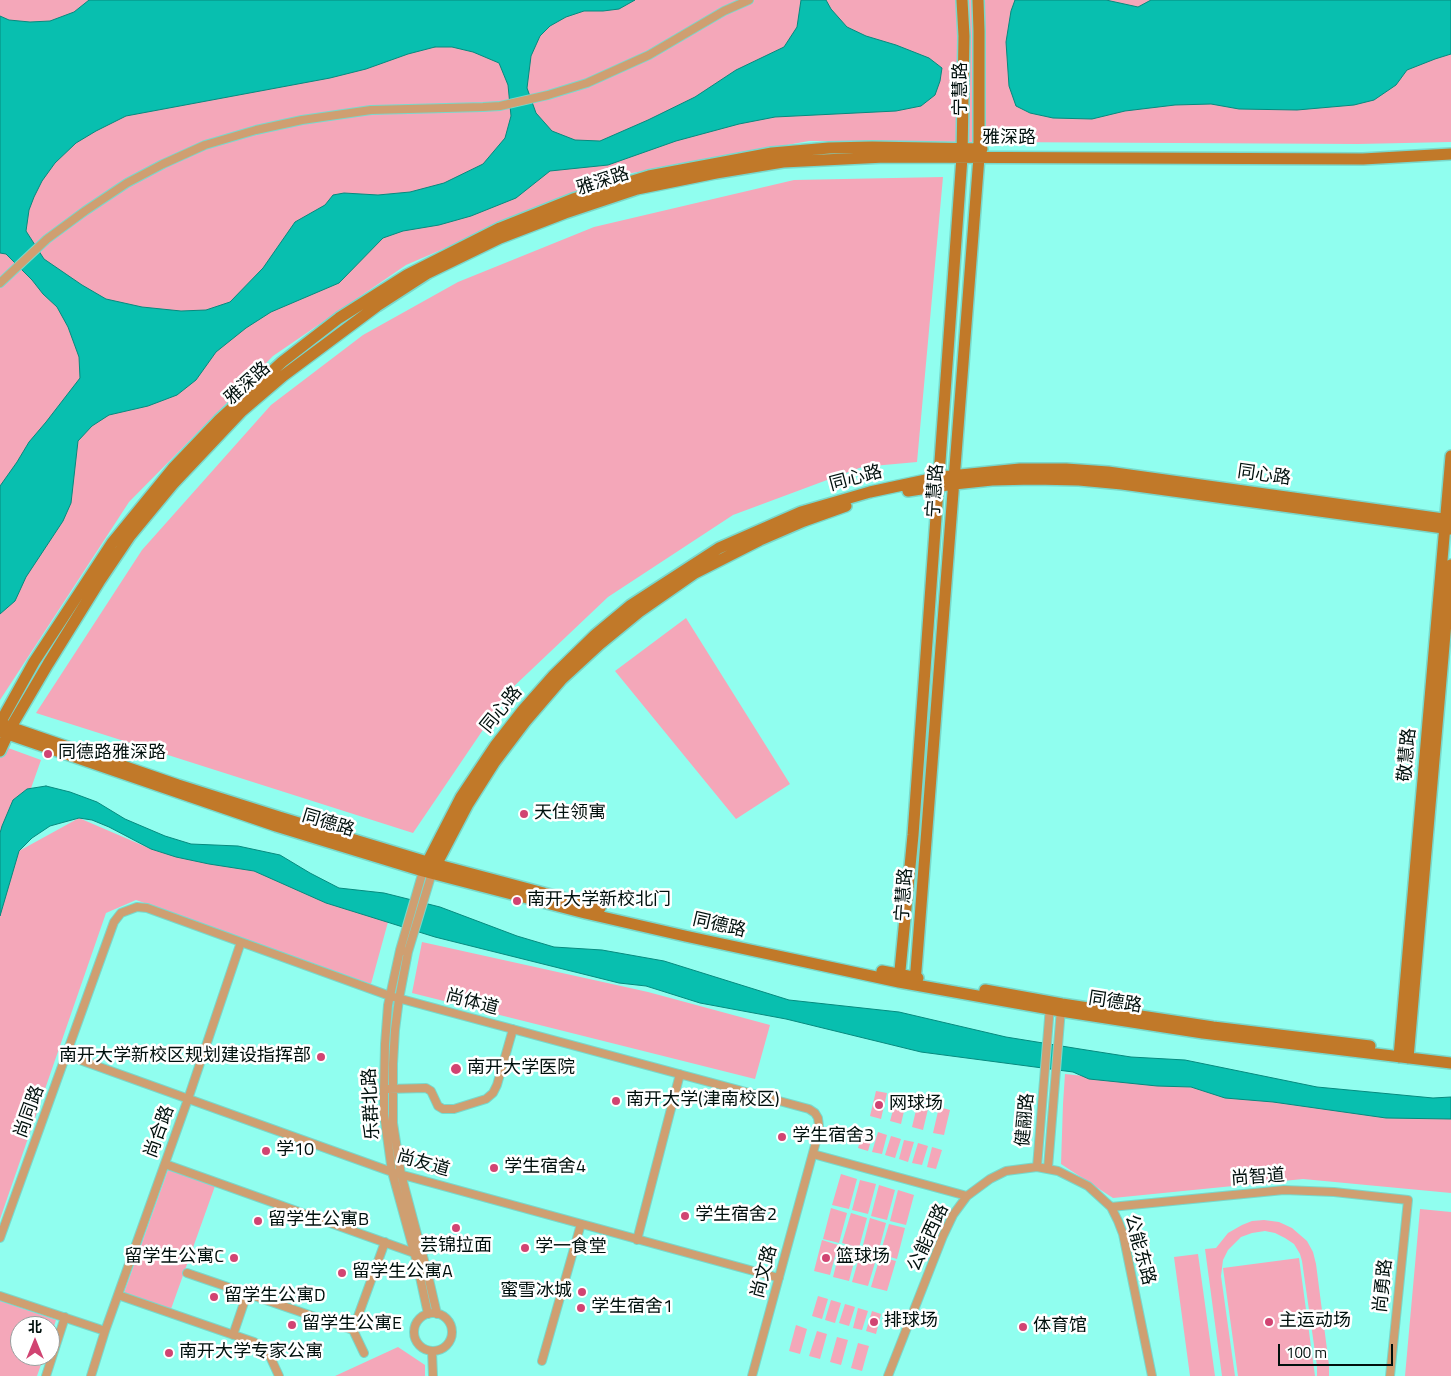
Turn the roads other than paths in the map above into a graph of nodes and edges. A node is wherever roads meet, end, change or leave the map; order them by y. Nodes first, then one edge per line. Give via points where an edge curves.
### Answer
1 (749, 0) edge
2 (962, 0) edge
3 (978, 0) edge
4 (1451, 149) edge
5 (962, 153) junction
6 (979, 153) junction
7 (1451, 154) edge
8 (0, 283) edge
9 (1451, 456) edge
10 (954, 480) junction
11 (939, 482) junction
12 (1448, 524) edge
13 (1451, 565) edge
14 (4, 728) edge
15 (0, 751) edge
16 (429, 868) junction
17 (121, 913) joint
18 (409, 934) junction
19 (241, 942) junction
20 (404, 951) junction
21 (900, 979) junction
22 (915, 981) junction
23 (390, 996) junction
24 (399, 999) junction
25 (1056, 1006) junction
26 (513, 1029) junction
27 (1404, 1054) junction
28 (66, 1055) junction
29 (1451, 1055) edge
30 (1451, 1063) edge
31 (680, 1074) junction
32 (393, 1089) junction
33 (384, 1090) junction
34 (188, 1099) junction
35 (818, 1118) joint
36 (813, 1154) junction
37 (165, 1164) junction
38 (1037, 1167) junction
39 (1048, 1168) junction
40 (392, 1172) junction
41 (401, 1174) junction
42 (967, 1196) junction
43 (1408, 1200) joint
44 (1111, 1207) junction
45 (581, 1224) junction
46 (0, 1238) edge
47 (637, 1240) junction
48 (385, 1242) junction
49 (414, 1253) junction
50 (423, 1256) junction
51 (187, 1274) dead end
52 (779, 1278) junction
53 (247, 1294) junction
54 (0, 1296) edge
55 (118, 1296) junction
56 (428, 1314) junction
57 (437, 1314) junction
58 (66, 1318) junction
59 (353, 1330) junction
60 (104, 1331) junction
61 (233, 1335) junction
62 (432, 1351) junction
63 (364, 1353) dead end
64 (542, 1361) dead end
65 (46, 1376) edge
66 (91, 1376) edge
67 (279, 1376) edge
68 (433, 1376) edge
69 (752, 1376) edge
70 (888, 1376) edge
71 (1152, 1376) edge
72 (1390, 1376) edge

1 - 8 street via 649,55 588,83 548,95 500,106 370,110 302,120 206,145 127,183 85,211 47,239
2 - 5 main road, 宁慧路
3 - 6 main road, 宁慧路
4 - 6 main road, 雅深路
5 - 6 main road, 雅深路
5 - 11 main road, 宁慧路
5 - 14 main road, 雅深路 via 782,162 637,189 500,238 428,274 377,306 283,376 242,411 173,484 130,536
6 - 7 main road, 雅深路 via 1363,159
6 - 10 main road, 宁慧路
9 - 12 main road, 敬慧路
10 - 11 main road, 同心路
10 - 12 main road, 同心路 via 1020,469 1066,468
10 - 22 main road, 宁慧路
11 - 16 main road, 同心路 via 870,492 801,512 719,548 631,605 554,675 495,746 462,797
11 - 21 main road, 宁慧路
12 - 27 main road, 敬慧路
13 - 27 main road, 敬慧路
14 - 15 main road, 雅深路
14 - 16 main road, 同德路
16 - 18 street via 416,897
16 - 18 street via 424,899
16 - 21 main road, 同德路
17 - 19 street, 尚体道 via 147,908
17 - 28 street, 尚同路 via 114,922
18 - 20 street, 乐群北路
19 - 23 street, 尚体道
19 - 34 street, 尚合路
20 - 23 street, 乐群北路
20 - 24 street, 乐群北路
21 - 22 main road, 同德路
22 - 25 main road, 同德路
23 - 24 street, 尚体道
23 - 33 street, 乐群北路
24 - 26 street, 尚体道
24 - 32 street, 乐群北路
25 - 27 main road, 同德路
25 - 38 street, 健翮路 via 1048,1037
25 - 39 street, 健翮路 via 1058,1039
26 - 31 street, 尚体道
26 - 32 street via 497,1085 486,1099 443,1109 426,1088
27 - 29 main road, 同德路
27 - 30 main road, 同德路
28 - 34 street, 尚友道
28 - 46 street, 尚同路
31 - 35 street, 尚体道 via 808,1109
31 - 47 street
32 - 33 street
32 - 41 street, 乐群北路 via 393,1123
33 - 40 street, 乐群北路
34 - 37 street, 尚合路
34 - 40 street, 尚友道
35 - 36 street, 尚文路
36 - 42 street
36 - 52 street, 尚文路
37 - 48 street
37 - 55 street, 尚合路
38 - 39 street, 公能西路
38 - 42 street, 公能西路 via 1006,1171
39 - 44 street, 公能东路 via 1088,1186
40 - 41 street, 尚友道
40 - 49 street, 乐群北路
41 - 45 street, 尚友道
41 - 50 street, 乐群北路
42 - 70 street, 公能西路 via 943,1236
43 - 44 street, 尚智道 via 1284,1190
43 - 72 street, 尚勇路
44 - 71 street, 公能东路 via 1123,1234
45 - 47 street, 尚友道
45 - 64 street
47 - 52 street, 尚友道
48 - 49 street
48 - 59 street
49 - 50 street
49 - 56 street, 乐群北路
50 - 57 street, 乐群北路
51 - 53 street
52 - 69 street, 尚文路
53 - 59 street
53 - 61 street
54 - 58 street
55 - 60 street, 尚合路
55 - 61 street
56 - 57 street
56 - 62 street via 419,1320 414,1335 418,1345
57 - 62 street via 450,1324 451,1336 446,1345
58 - 60 street
58 - 65 street
59 - 63 street
60 - 66 street, 尚合路
61 - 67 street via 267,1350
62 - 68 street

